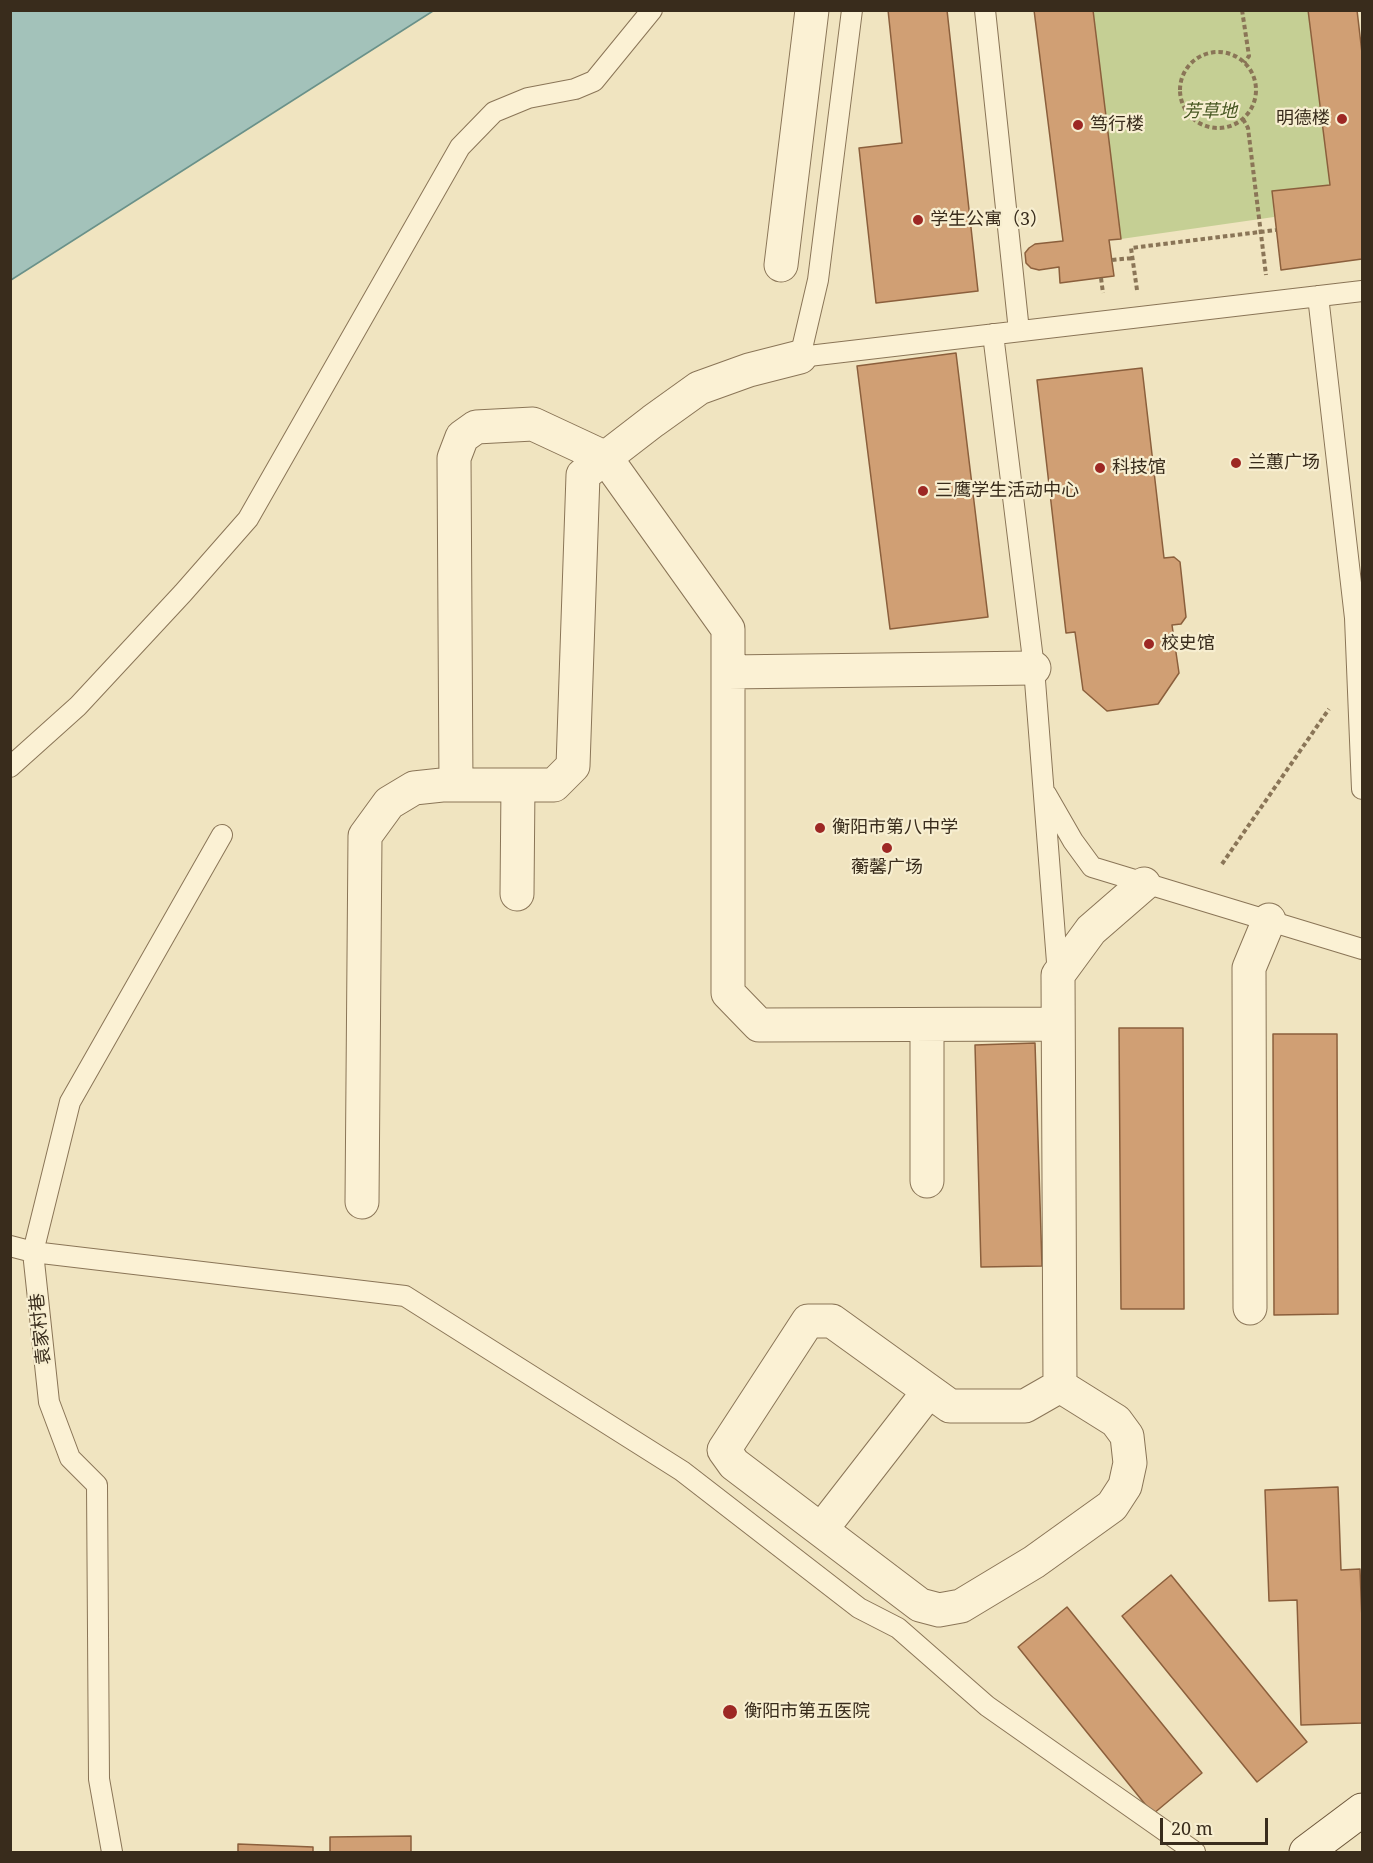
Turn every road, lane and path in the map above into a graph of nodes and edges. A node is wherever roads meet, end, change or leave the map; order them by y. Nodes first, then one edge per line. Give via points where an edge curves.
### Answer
1 (652, 10) edge
2 (812, 10) edge
3 (852, 10) edge
4 (985, 10) edge
5 (1242, 10) edge
6 (1244, 63) junction
7 (1244, 119) junction
8 (1276, 230) dead end
9 (1261, 232) junction
10 (1131, 248) dead end
11 (1133, 258) dead end
12 (1112, 260) dead end
13 (781, 265) dead end
14 (1362, 291) edge
15 (1318, 296) junction
16 (1269, 301) junction
17 (1019, 331) junction
18 (993, 334) junction
19 (801, 357) junction
20 (606, 458) junction
21 (1359, 617) edge
22 (1360, 665) edge
23 (1034, 668) junction
24 (728, 672) junction
25 (10, 767) edge
26 (456, 784) junction
27 (518, 785) junction
28 (1362, 789) edge
29 (1043, 790) junction
30 (222, 835) dead end
31 (1222, 864) dead end
32 (1144, 884) junction
33 (517, 894) dead end
34 (1269, 920) junction
35 (1362, 949) edge
36 (1058, 975) junction
37 (1058, 1024) junction
38 (927, 1025) junction
39 (927, 1181) dead end
40 (362, 1202) dead end
41 (10, 1246) edge
42 (33, 1252) junction
43 (1250, 1308) dead end
44 (1060, 1386) junction
45 (929, 1392) junction
46 (821, 1530) junction
47 (1362, 1810) edge
48 (112, 1852) edge
49 (1196, 1852) edge
50 (1306, 1852) edge

1 - 25 lane via 594,81 528,98 494,112 460,147 248,519 78,706
2 - 13 street
3 - 19 lane via 818,280
4 - 17 lane
5 - 6 path via 1249,56
6 - 7 path via 1252,73 1255,97
6 - 7 path via 1221,52 1197,59 1182,79 1180,92 1186,109 1198,123 1221,128
7 - 9 path
8 - 9 path
9 - 10 path
9 - 16 path
11 - 12 path
14 - 15 lane
15 - 16 lane
15 - 21 lane
16 - 17 lane
17 - 18 lane
18 - 19 lane
18 - 23 lane
19 - 20 street via 699,388
20 - 24 street via 728,629
20 - 26 street via 533,424 476,427 462,437 454,458
20 - 27 street via 583,475 573,766 554,785
21 - 22 lane
22 - 28 lane
22 - 31 path
23 - 24 street
23 - 29 lane
24 - 38 street via 728,993 759,1025
26 - 27 street
26 - 40 street via 414,788 388,803 365,836
27 - 33 street
29 - 32 lane via 1092,867
29 - 36 lane
30 - 42 lane, 袁家村巷 via 69,1102
32 - 34 lane
32 - 36 street via 1091,930
34 - 35 lane
34 - 43 street via 1250,969
36 - 37 street
37 - 38 street
37 - 44 street
38 - 39 street
41 - 42 lane
42 - 48 lane, 袁家村巷 via 49,1402 69,1458 97,1485 99,1779
42 - 49 lane via 405,1296 682,1471 859,1608 898,1628 987,1706
44 - 45 street via 1025,1406 950,1406
44 - 46 street via 1116,1421 1127,1436 1130,1463 1125,1486 1112,1506 1034,1562 961,1606 939,1610 920,1605
45 - 46 street
45 - 46 street via 832,1321 808,1321 724,1450 734,1464
47 - 50 street

